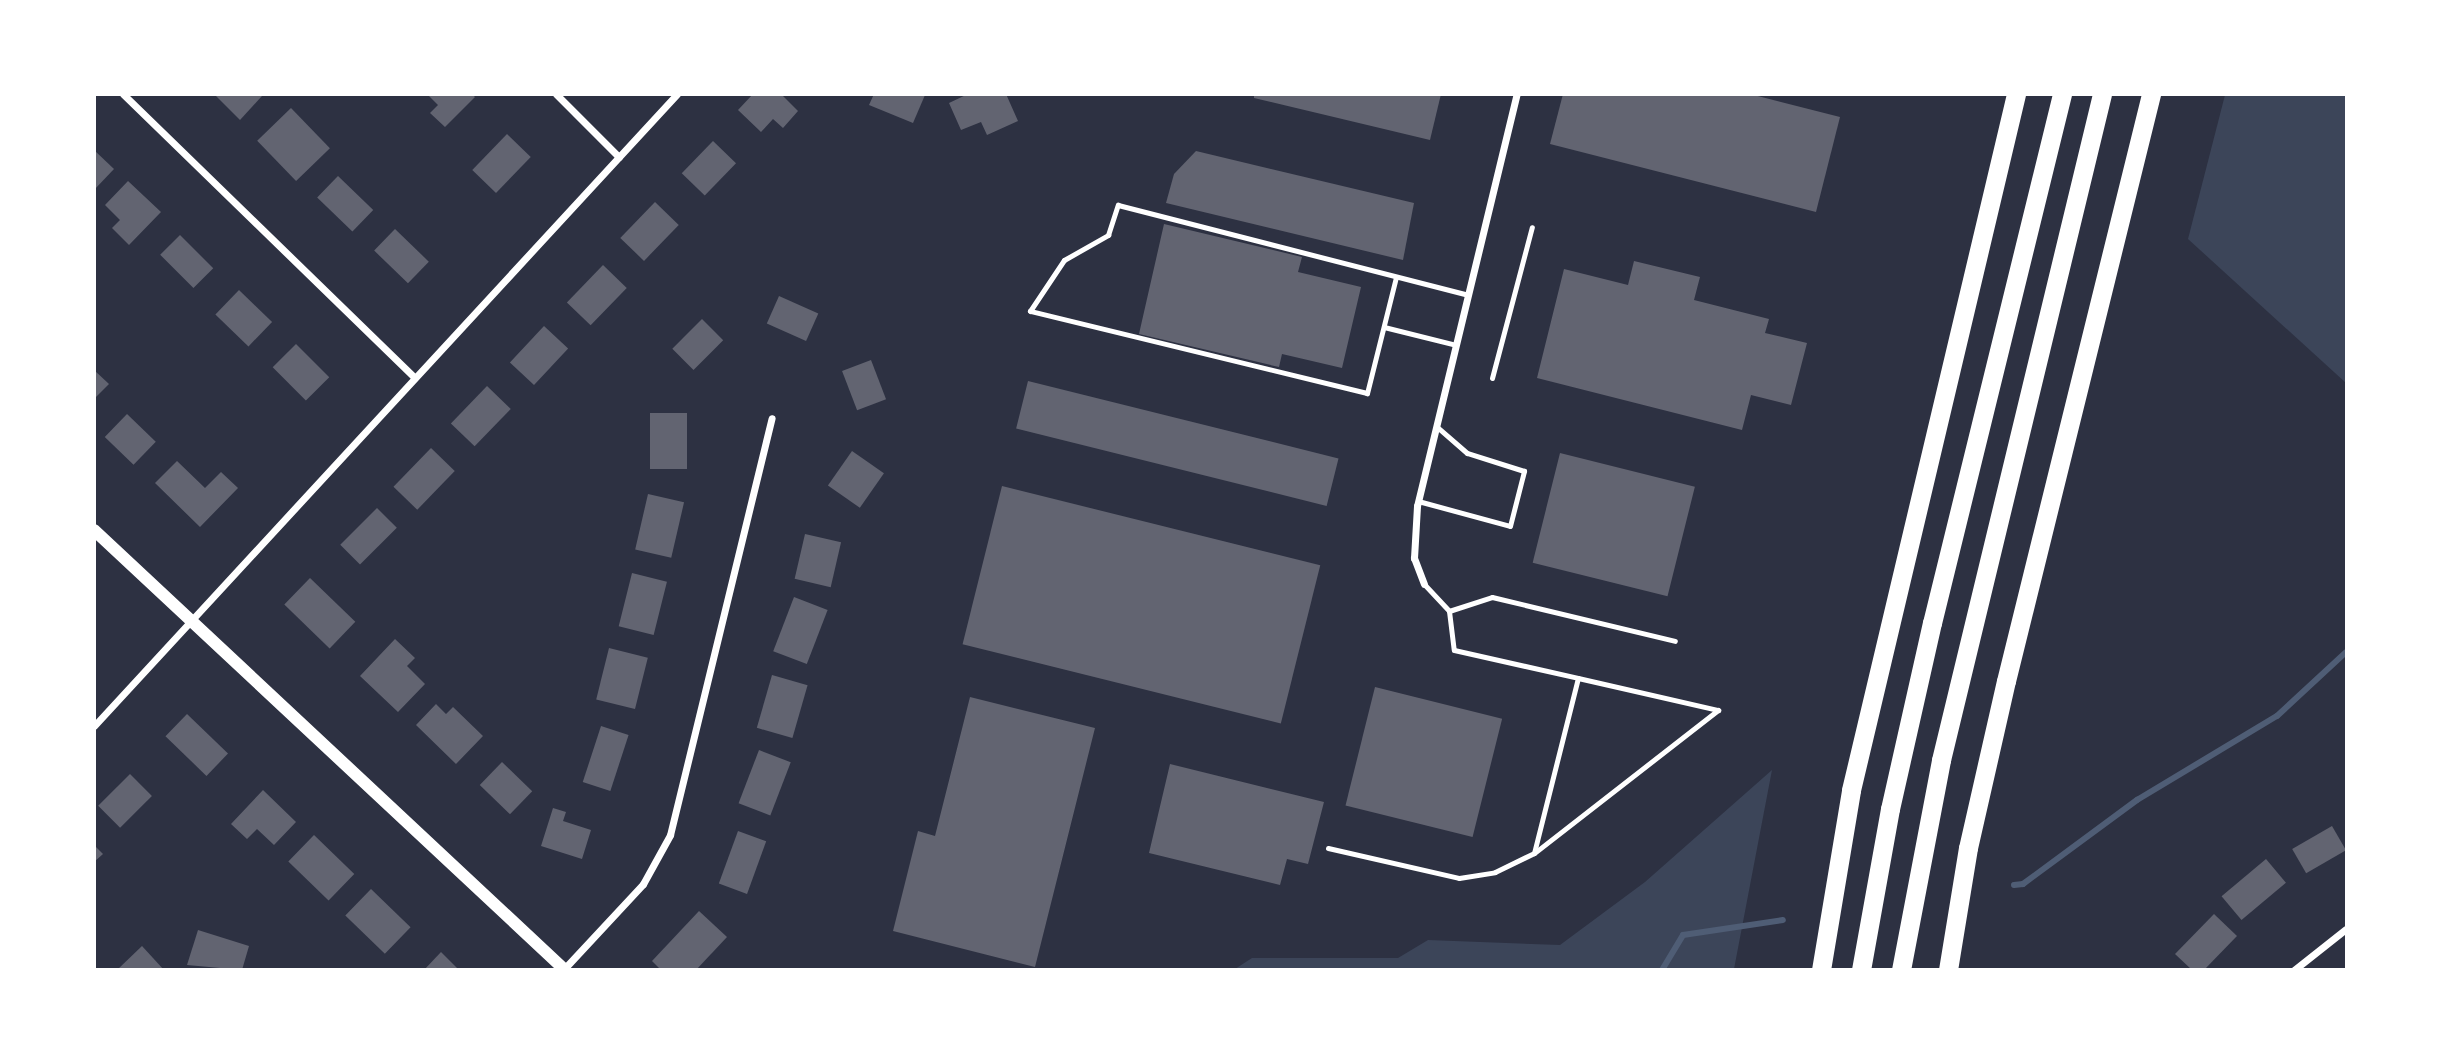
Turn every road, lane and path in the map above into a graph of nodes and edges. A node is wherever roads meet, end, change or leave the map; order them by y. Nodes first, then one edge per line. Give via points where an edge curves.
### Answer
1 (123, 94) edge
2 (556, 94) edge
3 (677, 94) edge
4 (1517, 94) edge
5 (2016, 94) edge
6 (2062, 94) edge
7 (2102, 94) edge
8 (2151, 94) edge
9 (2161, 94) edge
10 (619, 157) junction
11 (2126, 194) junction
12 (1532, 228) dead end
13 (1396, 277) junction
14 (1468, 295) junction
15 (1384, 327) junction
16 (1456, 345) junction
17 (415, 378) junction
18 (1492, 378) dead end
19 (772, 418) dead end
20 (1436, 426) junction
21 (1418, 500) junction
22 (94, 530) edge
23 (1424, 584) joint
24 (1449, 611) junction
25 (191, 621) junction
26 (1675, 641) dead end
27 (1578, 678) junction
28 (94, 726) edge
29 (1328, 848) dead end
30 (1534, 853) junction
31 (2347, 929) edge
32 (564, 969) edge
33 (1821, 970) edge
34 (1861, 970) edge
35 (1901, 970) edge
36 (1948, 970) edge
37 (2294, 970) edge

1 - 17 street
2 - 10 street
3 - 10 street
4 - 14 street
5 - 33 highway via 1852,790
6 - 34 highway via 1932,622 1890,808
7 - 35 highway via 1947,734
8 - 11 highway
9 - 11 highway
10 - 17 street
11 - 36 highway via 2006,681 1968,848
12 - 18 lane
13 - 14 lane
13 - 15 lane
13 - 15 lane via 1118,205 1108,235 1064,260 1030,311 1367,393
14 - 16 street
15 - 16 lane
16 - 20 street
17 - 25 street
19 - 32 street via 670,835 643,884
20 - 21 street
20 - 21 lane via 1467,453 1524,471 1510,526
21 - 23 street via 1414,558
22 - 25 street
23 - 24 lane
24 - 26 lane via 1492,597
24 - 27 lane via 1454,650
25 - 28 street
25 - 32 street
27 - 30 lane
27 - 30 lane via 1718,710
29 - 30 lane via 1459,878 1495,872
31 - 37 street

